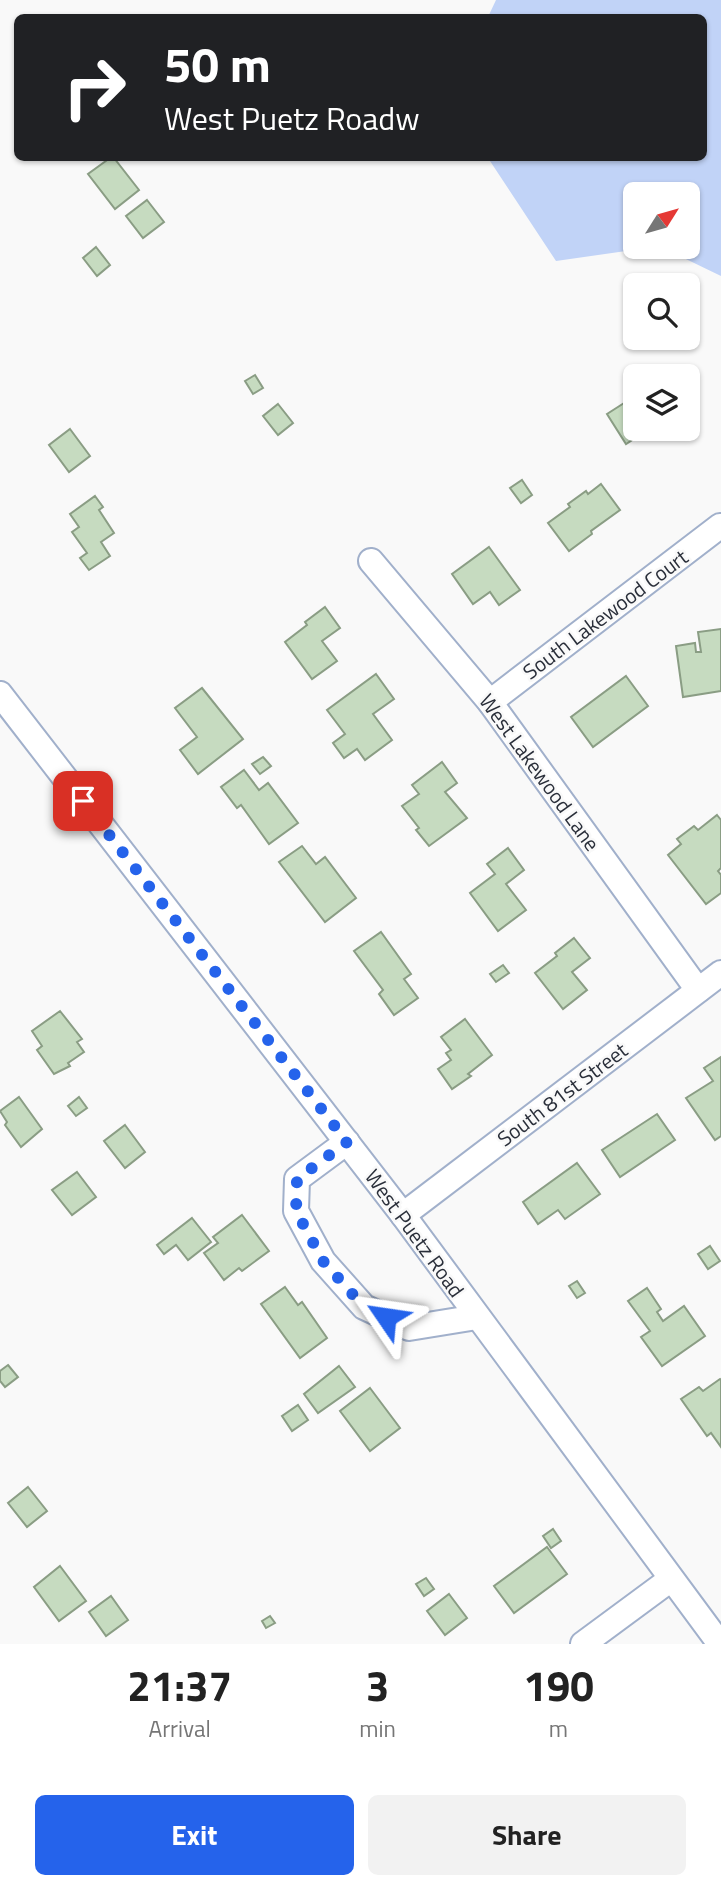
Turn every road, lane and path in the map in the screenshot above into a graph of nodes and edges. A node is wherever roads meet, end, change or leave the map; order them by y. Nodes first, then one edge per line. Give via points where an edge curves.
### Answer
1 (720, 526) edge
2 (371, 561) dead end
3 (0, 694) edge
4 (490, 702) junction
5 (721, 973) edge
6 (698, 990) junction
7 (347, 1142) junction
8 (402, 1215) junction
9 (477, 1317) junction
10 (671, 1579) junction
11 (583, 1644) edge
12 (720, 1644) edge

1 - 4 street, South Lakewood Court
2 - 4 street, West Lakewood Lane
3 - 7 street, West Puetz Road
4 - 6 street, West Lakewood Lane
5 - 6 street, South 81st Street
6 - 8 street, South 81st Street
7 - 8 street, West Puetz Road
7 - 9 street via 297,1179 296,1211 323,1261 364,1307 409,1328
8 - 9 street, West Puetz Road
9 - 10 street, West Puetz Road
10 - 11 street
10 - 12 street, West Puetz Road

